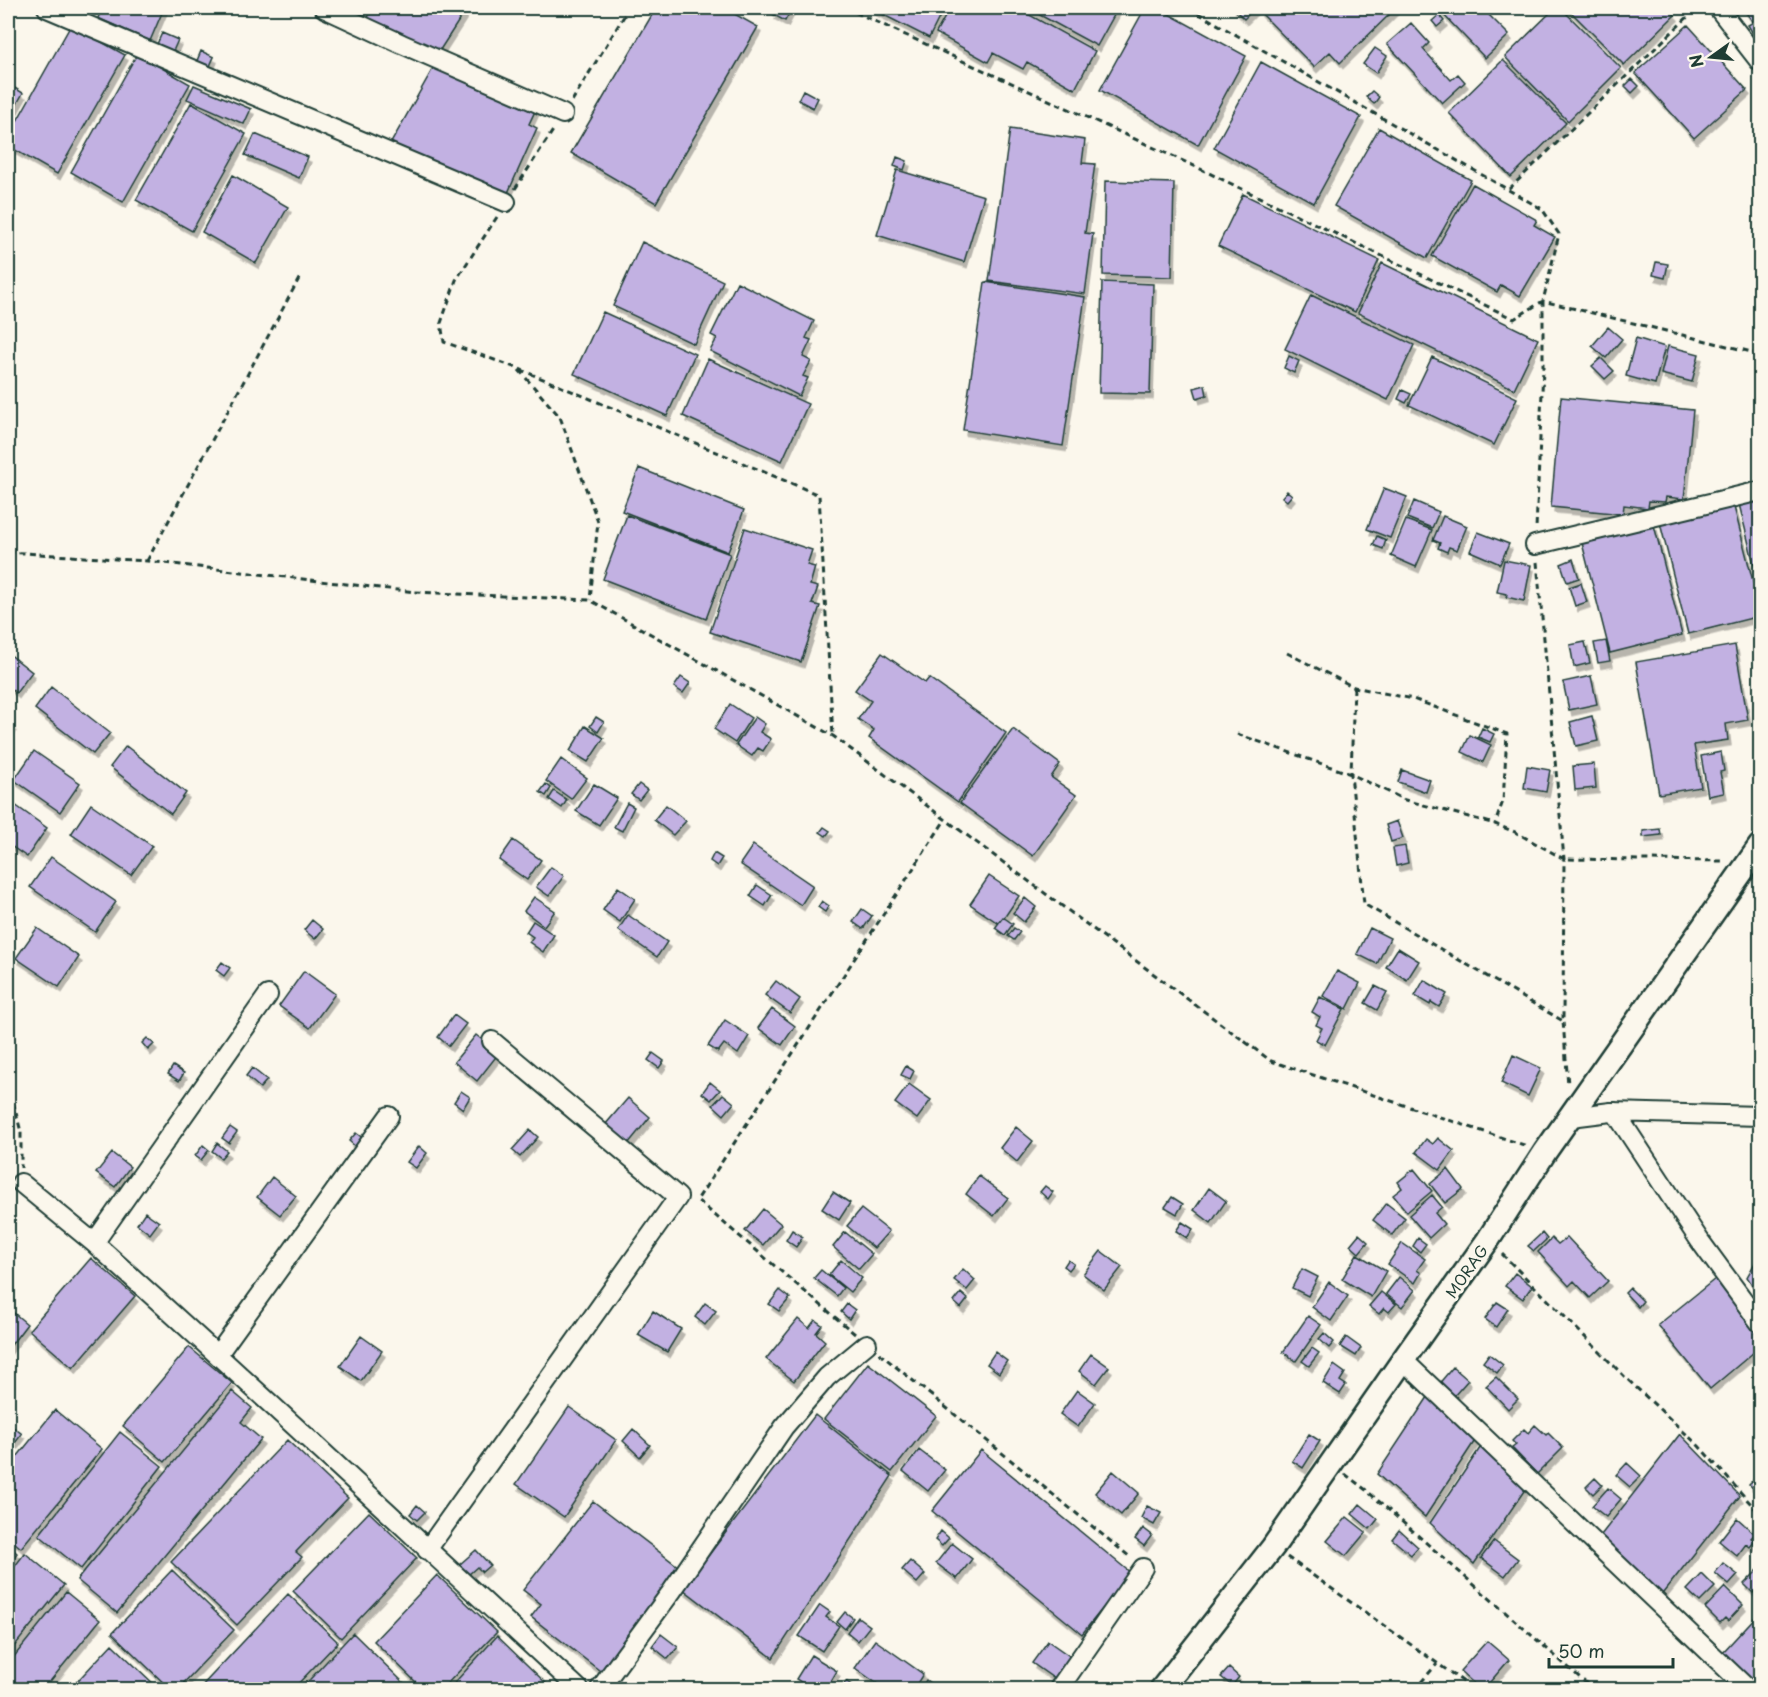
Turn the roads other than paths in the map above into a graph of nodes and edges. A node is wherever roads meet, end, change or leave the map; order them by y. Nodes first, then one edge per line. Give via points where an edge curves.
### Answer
1 (47, 8) edge
2 (324, 8) edge
3 (1718, 8) edge
4 (1761, 62) edge
5 (563, 114) road end
6 (506, 202) road end
7 (1761, 491) edge
8 (1535, 544) road end
9 (1755, 854) edge
10 (268, 995) dead end
11 (492, 1041) dead end
12 (1615, 1112) junction
13 (389, 1116) dead end
14 (1761, 1116) edge
15 (1571, 1117) junction
16 (21, 1183) road end
17 (94, 1243) junction
18 (1761, 1323) edge
19 (867, 1344) road end
20 (218, 1354) junction
21 (1403, 1360) junction
22 (427, 1550) junction
23 (1143, 1568) road end
24 (580, 1689) edge
25 (599, 1689) edge
26 (1058, 1689) edge
27 (1161, 1689) edge
28 (1749, 1689) edge

1 - 6 street
2 - 5 street
3 - 4 street
7 - 8 street
9 - 15 main road, MORAG
10 - 17 street
11 - 22 street via 678,1197
12 - 14 street
12 - 15 street
12 - 18 street via 1700,1241
13 - 20 street
15 - 21 main road, MORAG
16 - 17 street
17 - 20 street
19 - 25 street via 827,1377 784,1427 672,1591
20 - 22 street
21 - 27 main road, MORAG via 1273,1547
21 - 28 street
22 - 24 street
23 - 26 street

